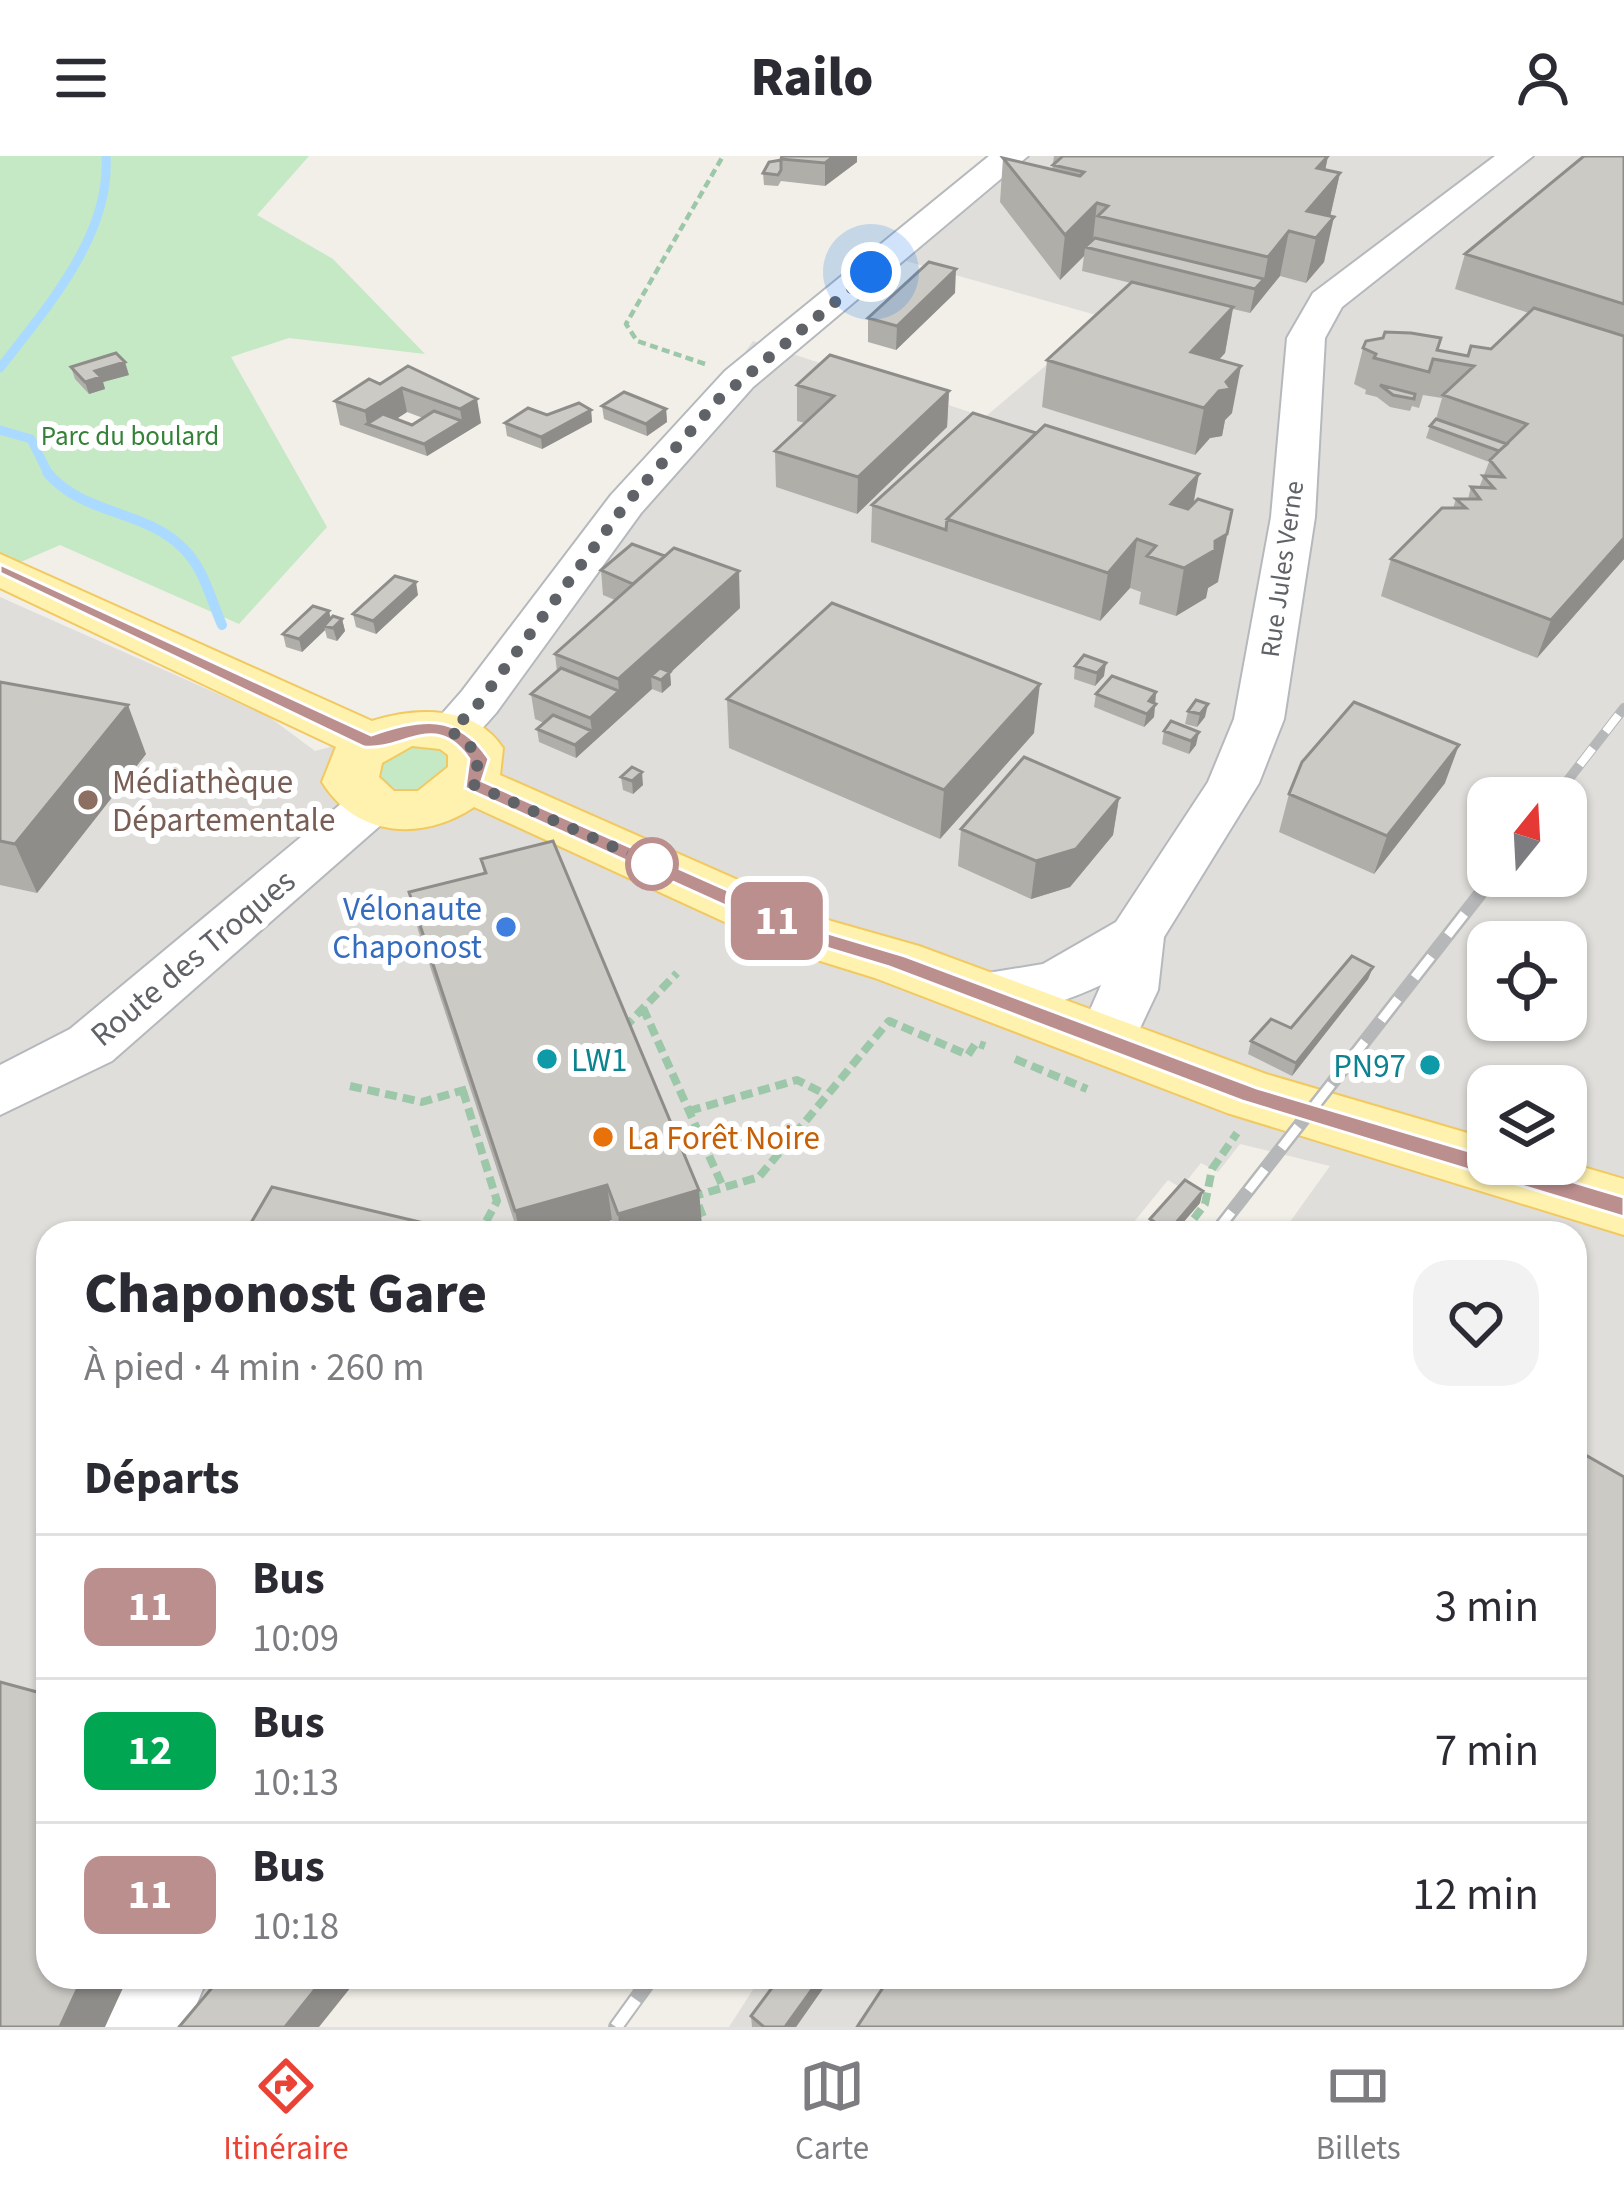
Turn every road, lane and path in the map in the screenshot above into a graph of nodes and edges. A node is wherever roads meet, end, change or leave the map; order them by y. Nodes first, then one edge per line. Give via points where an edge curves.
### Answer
1 (723, 156) edge
2 (1010, 156) edge
3 (1516, 156) edge
4 (739, 379) junction
5 (0, 569) edge
6 (370, 742) junction
7 (461, 758) junction
8 (372, 805) junction
9 (810, 936) junction
10 (1136, 936) junction
11 (677, 973) dead end
12 (978, 993) junction
13 (644, 1008) junction
14 (622, 1030) edge
15 (1096, 1066) junction
16 (350, 1086) dead end
17 (0, 1092) edge
18 (826, 1094) junction
19 (689, 1111) junction
20 (1244, 1122) junction
21 (1467, 1162) edge
22 (1467, 1170) edge
23 (1545, 1185) edge
24 (723, 1187) junction
25 (1624, 1207) edge
26 (486, 1221) edge
27 (704, 1221) edge
28 (1192, 1221) edge
29 (160, 1989) edge
30 (142, 2027) edge

1 - 4 path via 626,324 637,341
2 - 4 street
3 - 10 street, Rue Jules Verne via 1326,301 1306,338 1293,517 1259,719 1233,783
4 - 7 street via 665,460 492,685
5 - 6 main road
6 - 7 main road via 410,728
6 - 8 main road via 357,754 350,782
7 - 8 main road via 429,808
7 - 9 main road
8 - 17 street, Route des Troques via 91,1045
9 - 12 main road
9 - 20 main road via 859,972 941,1008
10 - 12 street via 1083,974
10 - 15 street, Rue Jules Verne via 1129,990
11 - 13 path
12 - 15 main road
13 - 14 path
13 - 19 path
15 - 18 path via 976,1043 968,1054 889,1021
15 - 21 main road via 1250,1095
16 - 26 path via 422,1102 467,1089 497,1201
18 - 19 path via 797,1080
18 - 24 path via 759,1177
19 - 24 path
20 - 22 main road
20 - 28 path via 1212,1168 1205,1204
23 - 25 main road
24 - 27 path via 694,1196
29 - 30 street

